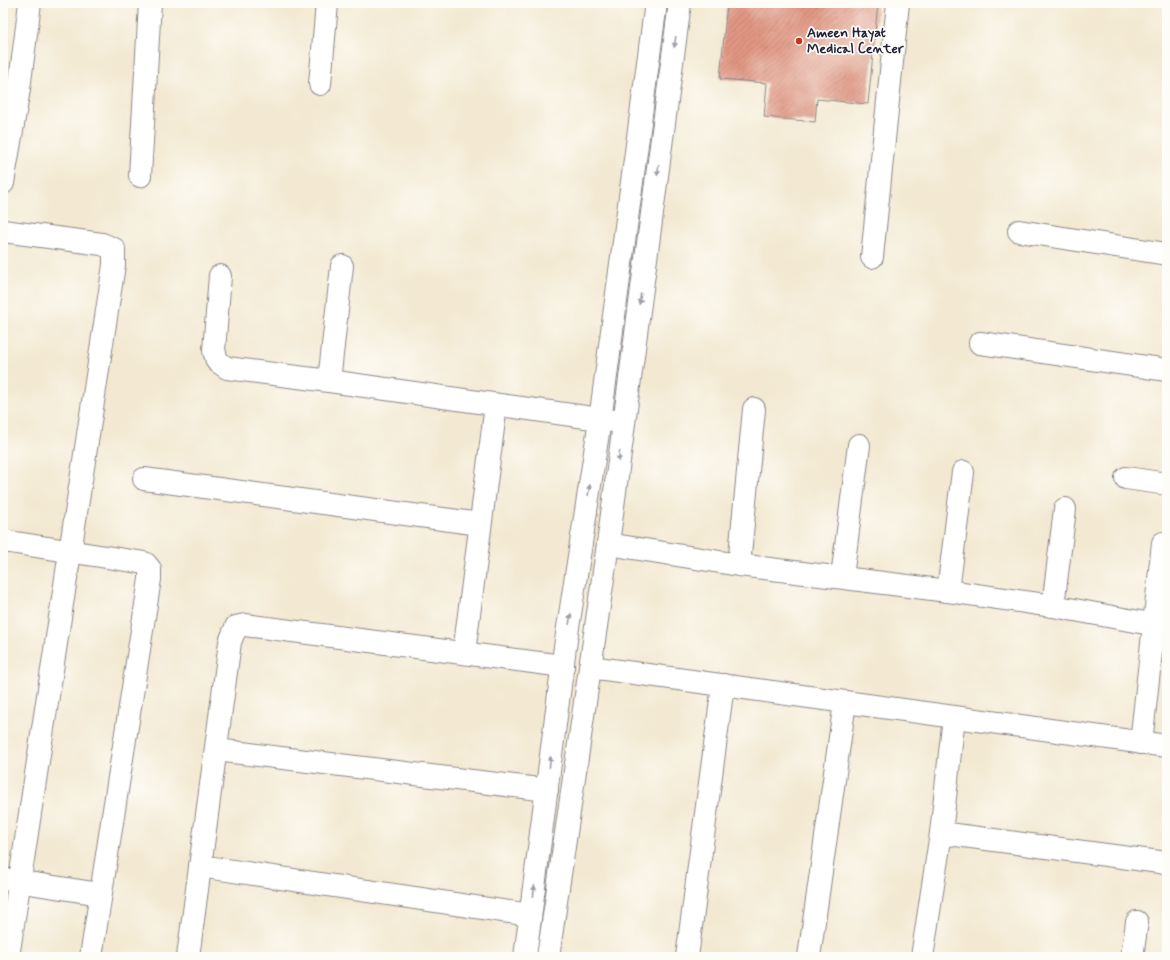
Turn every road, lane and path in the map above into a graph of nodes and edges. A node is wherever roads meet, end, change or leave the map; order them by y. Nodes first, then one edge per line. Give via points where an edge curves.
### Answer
1 (30, 3) edge
2 (150, 3) edge
3 (327, 3) edge
4 (656, 3) edge
5 (680, 3) edge
6 (898, 3) edge
7 (320, 84) dead end
8 (140, 176) dead end
9 (3, 178) edge
10 (3, 231) edge
11 (1019, 231) dead end
12 (1167, 254) edge
13 (872, 256) dead end
14 (342, 266) dead end
15 (220, 276) dead end
16 (980, 343) dead end
17 (1167, 370) edge
18 (330, 381) junction
19 (496, 405) junction
20 (754, 409) dead end
21 (600, 420) junction
22 (624, 422) junction
23 (860, 445) dead end
24 (963, 472) dead end
25 (1126, 478) dead end
26 (144, 479) dead end
27 (1167, 484) edge
28 (1065, 509) dead end
29 (480, 524) junction
30 (3, 541) edge
31 (1163, 543) dead end
32 (608, 544) junction
33 (70, 552) junction
34 (739, 565) junction
35 (842, 577) junction
36 (948, 591) junction
37 (1053, 606) junction
38 (1161, 626) edge
39 (464, 653) junction
40 (563, 665) junction
41 (590, 668) junction
42 (724, 685) junction
43 (845, 702) junction
44 (954, 717) junction
45 (1141, 743) junction
46 (1167, 746) edge
47 (216, 750) junction
48 (547, 790) junction
49 (941, 833) junction
50 (1167, 863) edge
51 (200, 866) junction
52 (11, 880) edge
53 (100, 894) junction
54 (530, 915) junction
55 (1137, 922) dead end
56 (8, 957) edge
57 (91, 957) edge
58 (188, 957) edge
59 (525, 957) edge
60 (548, 957) edge
61 (687, 957) edge
62 (809, 957) edge
63 (922, 957) edge
64 (1132, 957) edge

1 - 9 street via 19,89
2 - 8 street
3 - 7 street
4 - 21 street
5 -> 22 street
6 - 13 street
10 - 33 street via 102,244 114,249 114,265
11 - 12 street
14 - 18 street
15 - 18 street via 214,350 217,361 227,368
16 - 17 street
18 - 19 street
19 - 21 street
19 - 29 street
20 - 34 street
21 - 22 street
40 -> 21 street
22 -> 32 street
23 - 35 street
24 - 36 street
25 - 27 street
26 - 29 street
28 - 37 street
29 - 39 street
30 - 33 street
31 - 38 street
32 - 34 street
32 - 41 street
33 - 52 street
33 - 53 street via 146,563 150,569
34 - 35 street
35 - 36 street
36 - 37 street
37 - 38 street
38 - 45 street
39 - 40 street
39 - 47 street via 245,625 236,627 230,642
40 - 41 street
40 - 41 street
48 -> 40 street
41 - 42 street
41 - 60 street
42 - 43 street
42 - 61 street
43 - 44 street
43 - 62 street
44 - 45 street
44 - 49 street
45 - 46 street
47 - 48 street
47 - 51 street
54 -> 48 street
49 - 50 street
49 - 63 street
51 - 54 street
51 - 58 street
52 - 53 street
52 - 56 street
53 - 57 street
54 - 59 street
55 - 64 street

